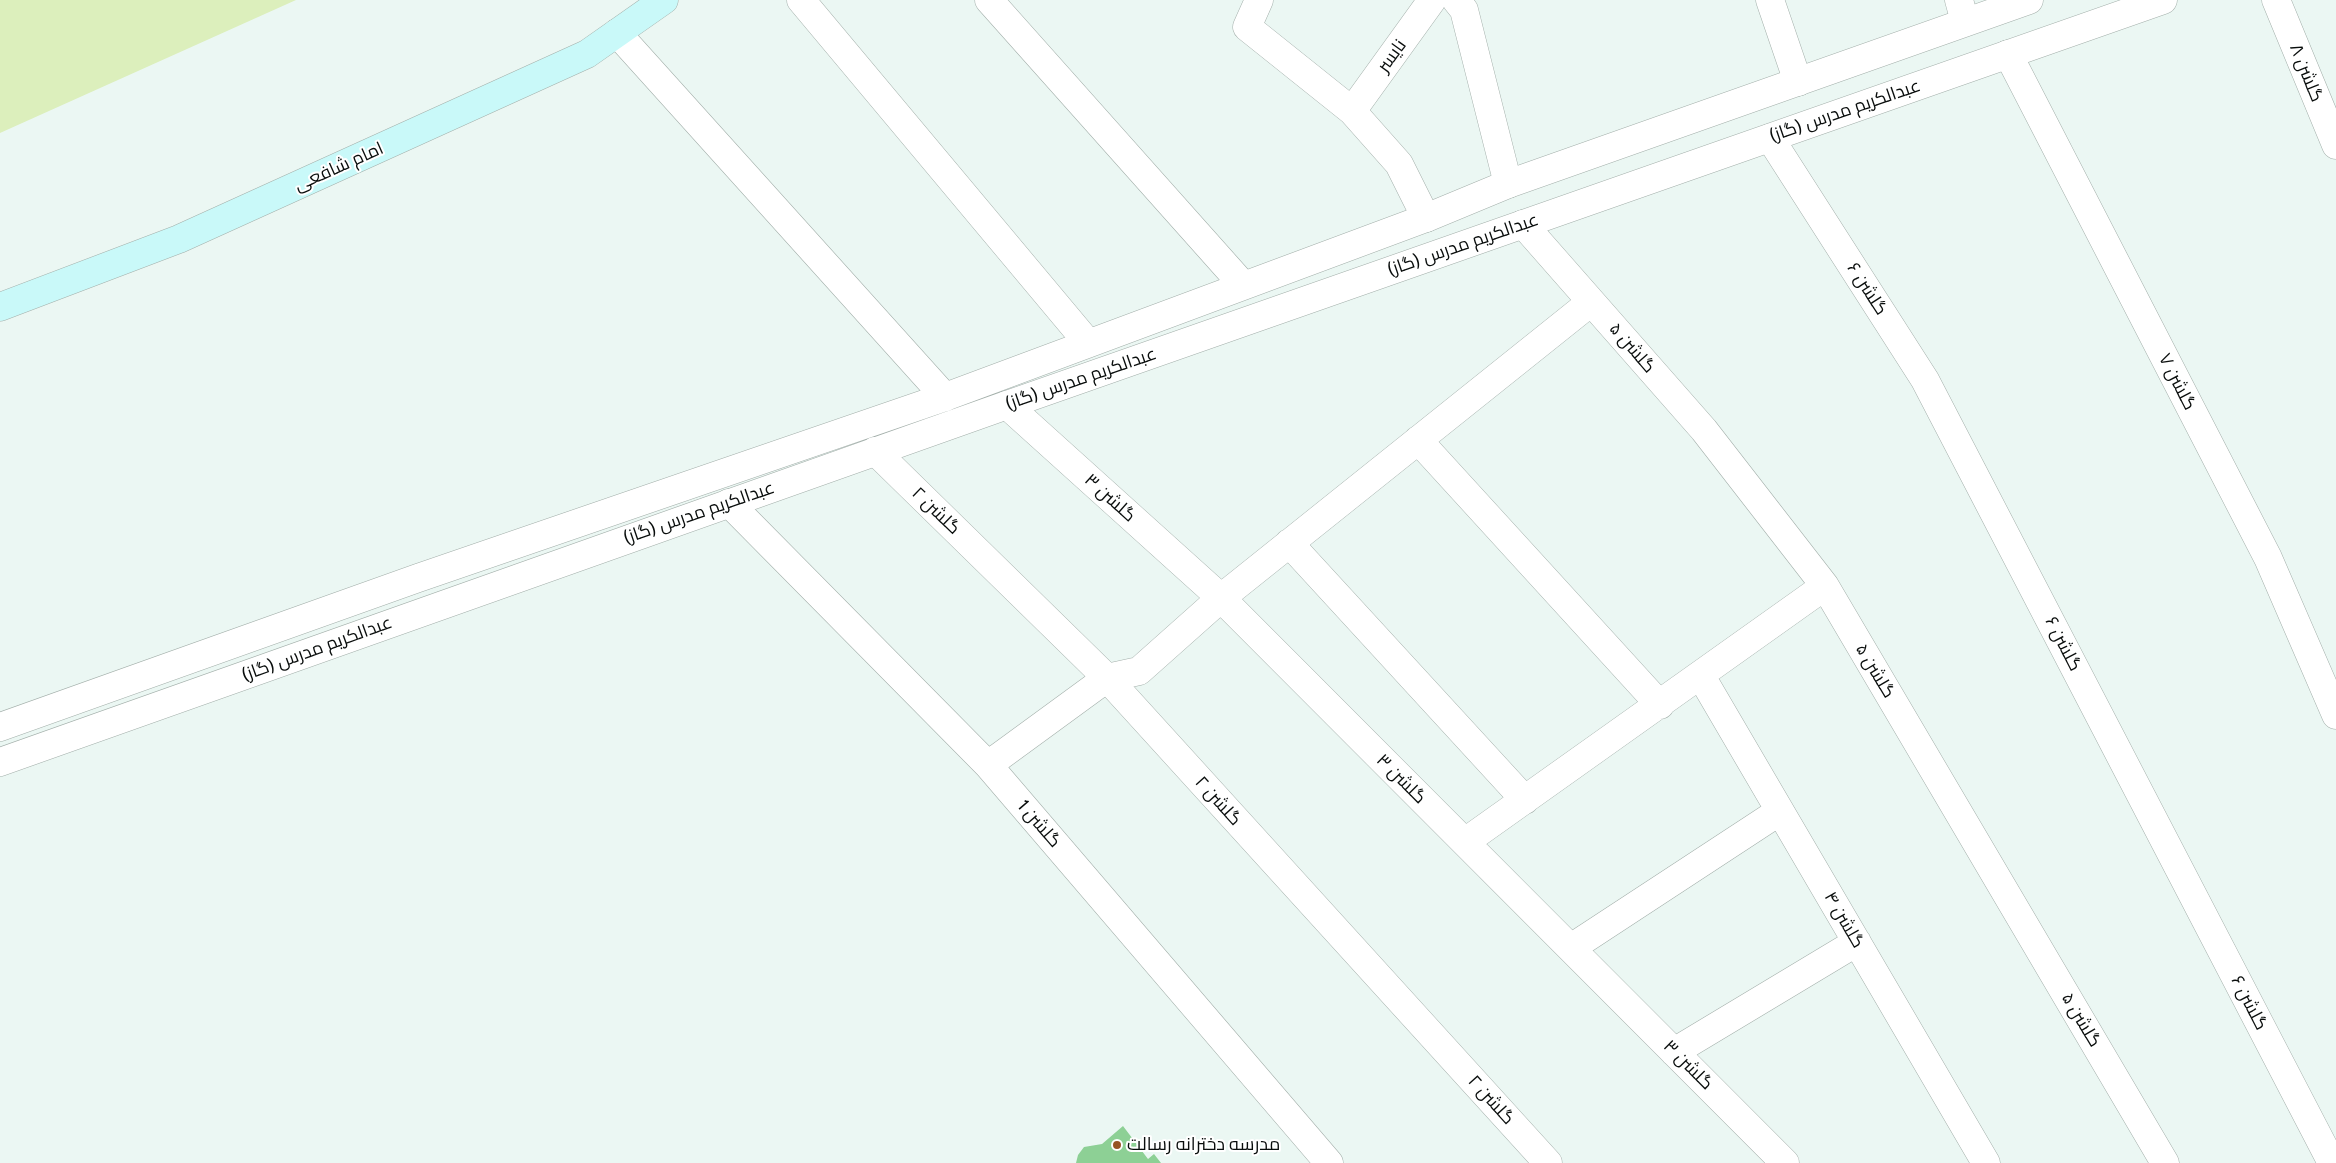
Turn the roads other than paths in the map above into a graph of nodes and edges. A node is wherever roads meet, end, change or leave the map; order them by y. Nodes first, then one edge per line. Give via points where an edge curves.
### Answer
1 (664, 0) edge
2 (801, 0) edge
3 (1259, 0) edge
4 (1432, 0) edge
5 (1456, 0) edge
6 (1770, 0) edge
7 (2029, 0) edge
8 (2163, 0) edge
9 (2276, 0) edge
10 (1003, 5) edge
11 (1962, 11) edge
12 (617, 33) junction
13 (2008, 54) junction
14 (1798, 82) junction
15 (1352, 111) junction
16 (1770, 138) junction
17 (2336, 145) edge
18 (1508, 184) junction
19 (1426, 218) junction
20 (1523, 224) junction
21 (1243, 286) junction
22 (1591, 302) junction
23 (0, 307) edge
24 (1088, 343) junction
25 (945, 397) junction
26 (1007, 405) junction
27 (960, 422) junction
28 (1418, 440) junction
29 (875, 451) junction
30 (729, 503) junction
31 (1289, 543) junction
32 (1825, 586) junction
33 (1221, 598) junction
34 (1701, 676) junction
35 (1107, 678) junction
36 (1660, 705) junction
37 (2336, 715) edge
38 (0, 726) edge
39 (0, 762) edge
40 (988, 765) junction
41 (1525, 800) junction
42 (1780, 811) junction
43 (1465, 842) junction
44 (1857, 942) junction
45 (1571, 948) junction
46 (1674, 1052) junction
47 (1330, 1163) edge
48 (1548, 1163) edge
49 (1786, 1163) edge
50 (1986, 1163) edge
51 (2165, 1163) edge
52 (2332, 1163) edge

1 - 12 main road, امام شافعی
2 - 24 street
3 - 15 street via 1247,27
4 - 15 street, نایسر
5 - 18 street via 1464,10
6 - 14 street
7 - 11 street, عبدالکریم مدرس (گاز)
8 - 13 street, عبدالکریم مدرس (گاز)
9 - 17 street, گلشن ۸
10 - 21 street
11 - 14 street, عبدالکریم مدرس (گاز)
12 - 23 main road, امام شافعی via 587,54 179,239
12 - 25 street
13 - 16 street, عبدالکریم مدرس (گاز)
13 - 37 street, گلشن ۷ via 2268,558
14 - 18 street, عبدالکریم مدرس (گاز)
15 - 19 street via 1399,164
16 - 20 street, عبدالکریم مدرس (گاز)
16 - 52 street, گلشن ۶ via 1925,380
18 - 19 street, عبدالکریم مدرس (گاز)
18 - 20 street
19 - 21 street, عبدالکریم مدرس (گاز)
20 - 22 street, گلشن ۵
20 - 26 street, عبدالکریم مدرس (گاز)
21 - 24 street, عبدالکریم مدرس (گاز)
22 - 28 street
22 - 32 street, گلشن ۵ via 1704,430
24 - 25 street, عبدالکریم مدرس (گاز)
25 - 27 street
25 - 38 street, عبدالکریم مدرس (گاز)
26 - 27 street, عبدالکریم مدرس (گاز)
26 - 33 street, گلشن ۳
27 - 29 street, عبدالکریم مدرس (گاز)
28 - 31 street
28 - 36 street
29 - 30 street, عبدالکریم مدرس (گاز)
29 - 35 street, گلشن ۲
30 - 39 street, عبدالکریم مدرس (گاز)
30 - 40 street, گلشن 1
31 - 33 street
31 - 41 street
32 - 34 street
32 - 51 street, گلشن ۵
33 - 35 street via 1139,671
33 - 43 street, گلشن ۳
34 - 36 street
34 - 42 street, گلشن ۴
35 - 40 street
35 - 48 street, گلشن ۲
36 - 41 street
40 - 47 street, گلشن 1
41 - 43 street
42 - 44 street, گلشن ۴
42 - 45 street
43 - 45 street, گلشن ۳
44 - 46 street
44 - 50 street, گلشن ۴
45 - 46 street, گلشن ۳
46 - 49 street, گلشن ۳

